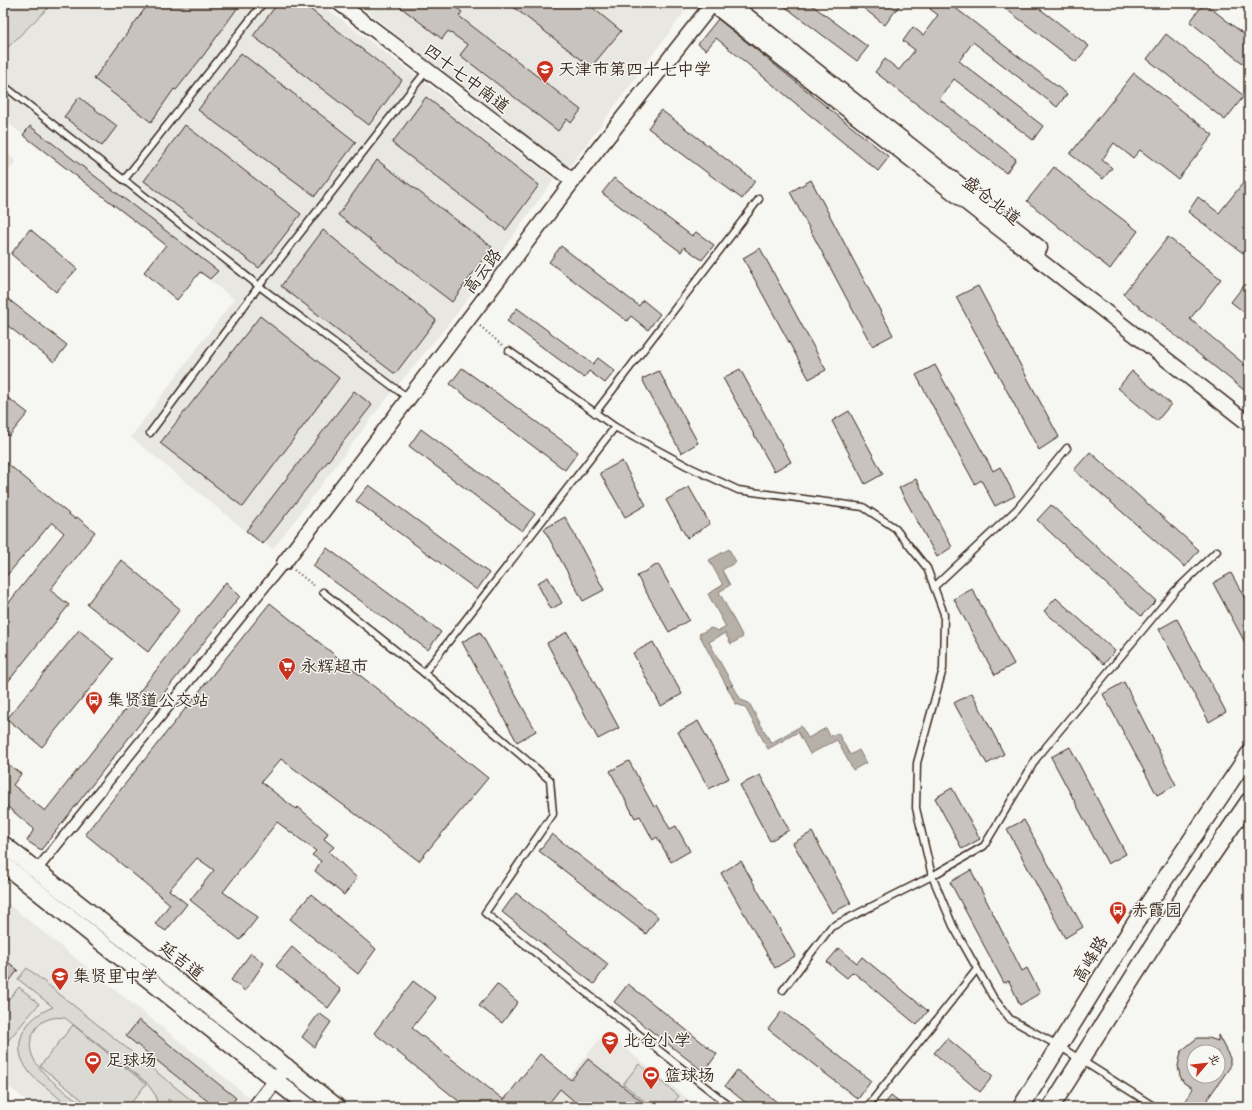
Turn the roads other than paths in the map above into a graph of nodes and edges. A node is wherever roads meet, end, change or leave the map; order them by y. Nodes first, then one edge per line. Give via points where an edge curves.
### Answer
1 (263, 3) edge
2 (339, 3) edge
3 (712, 3) edge
4 (731, 3) edge
5 (427, 70) junction
6 (3, 85) edge
7 (124, 180) junction
8 (573, 181) junction
9 (759, 199) dead end
10 (259, 286) junction
11 (509, 351) road end
12 (408, 398) junction
13 (596, 413) junction
14 (1249, 414) edge
15 (1249, 424) edge
16 (614, 427) junction
17 (150, 433) dead end
18 (1067, 448) dead end
19 (1217, 551) dead end
20 (284, 563) joint
21 (934, 587) junction
22 (323, 592) road end
23 (424, 673) junction
24 (1249, 754) edge
25 (1249, 802) edge
26 (3, 844) edge
27 (3, 864) edge
28 (36, 871) junction
29 (932, 876) junction
30 (977, 969) junction
31 (783, 990) dead end
32 (1059, 1046) junction
33 (1080, 1060) junction
34 (290, 1069) junction
35 (279, 1083) junction
36 (255, 1107) edge
37 (264, 1107) edge
38 (310, 1107) edge
39 (337, 1107) edge
40 (731, 1107) edge
41 (867, 1107) edge
42 (1021, 1107) edge
43 (1051, 1107) edge
44 (1156, 1107) edge

1 - 7 lane
2 - 5 street, 四十七中南道
3 - 8 street, 高云路
3 - 15 street, 盛仓北道
4 - 14 street, 盛仓北道
5 - 8 street, 四十七中南道
5 - 10 lane
6 - 7 lane
7 - 10 lane
8 - 12 street, 高云路
9 - 13 lane
10 - 12 lane
10 - 17 lane
11 - 13 lane
12 - 20 street, 高云路
13 - 16 lane
16 - 21 lane via 738,490 863,507 895,528 928,568
16 - 23 lane
18 - 21 lane via 1017,509
19 - 29 lane via 1174,592 1036,759 984,846
20 - 28 street
21 - 29 lane via 944,614 943,669 917,763 916,808
22 - 23 lane
23 - 40 lane via 550,780 553,814 485,913
24 - 32 main road, 高峰路 via 1132,928
25 - 33 main road via 1192,884
26 - 28 main road, 延吉道
27 - 35 main road
28 - 34 main road, 延吉道
29 - 30 lane via 953,926
29 - 31 lane via 832,927
30 - 32 lane via 992,997 1010,1018
30 - 41 lane
32 - 33 lane
32 - 42 main road, 高峰路
33 - 43 main road
33 - 44 lane
34 - 35 street
34 - 39 main road, 延吉道
35 - 36 street
35 - 37 street
35 - 38 main road

